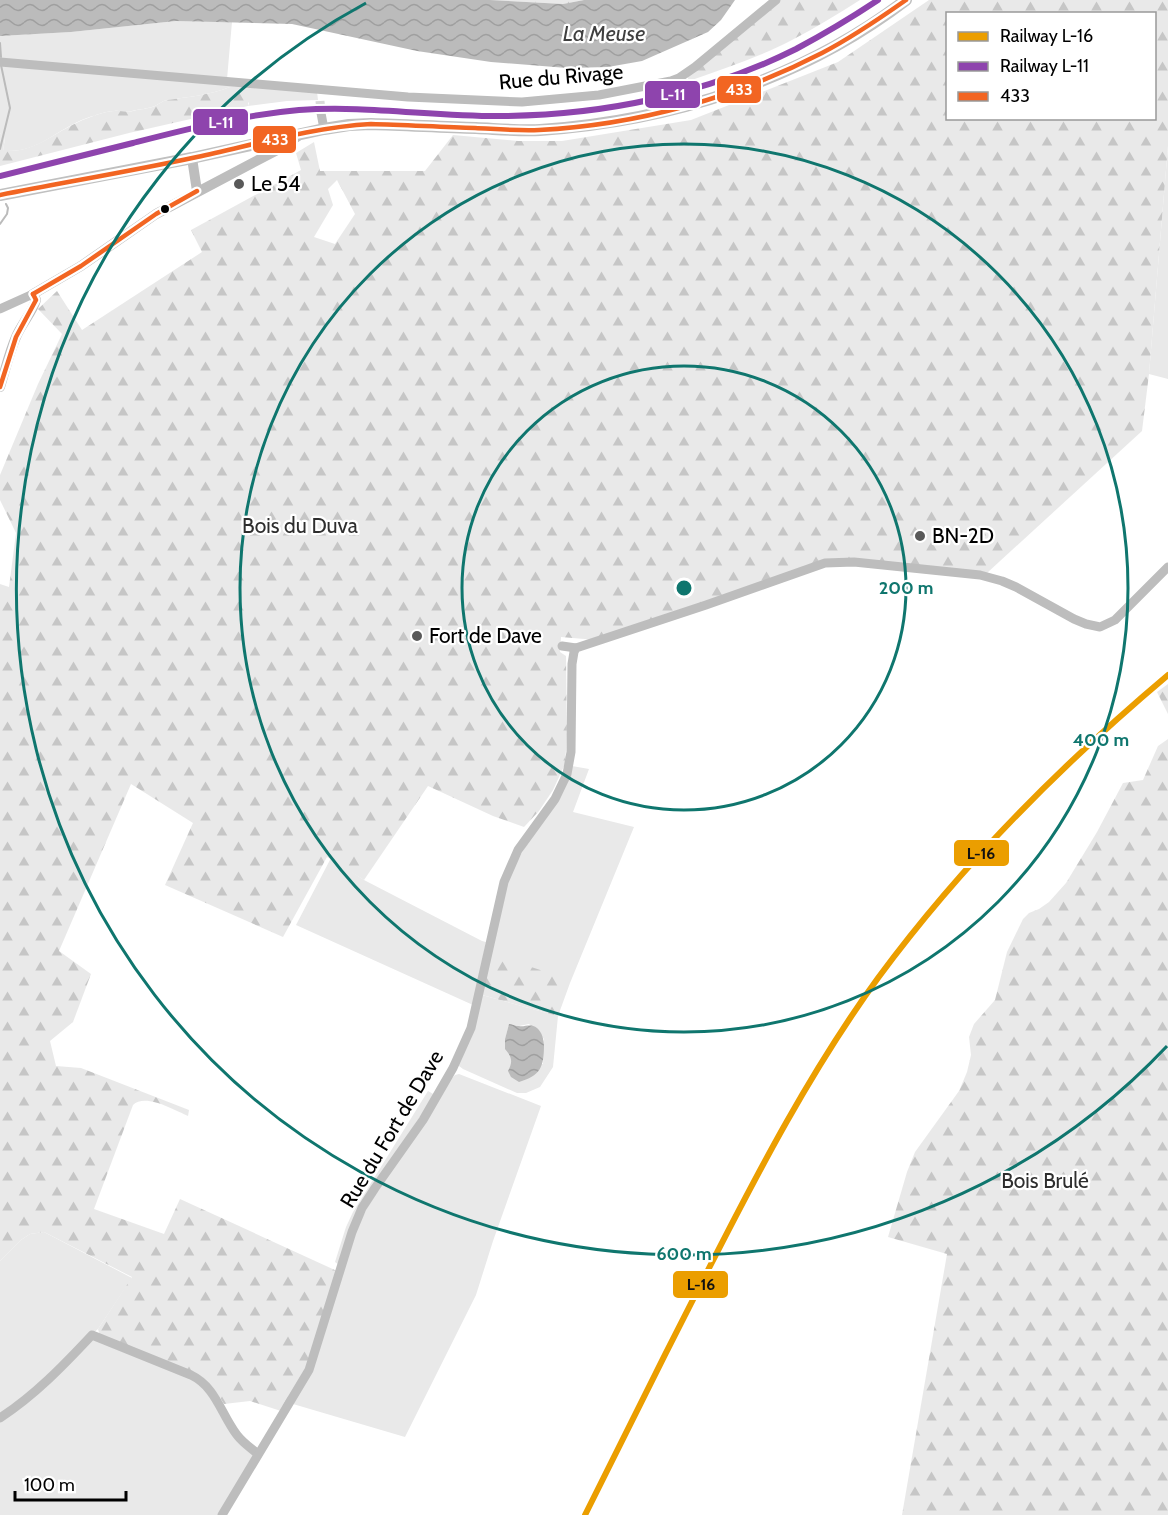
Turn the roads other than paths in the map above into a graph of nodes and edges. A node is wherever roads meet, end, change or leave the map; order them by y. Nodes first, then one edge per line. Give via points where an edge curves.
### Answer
1 (776, 0) edge
2 (906, 0) edge
3 (2, 62) edge
4 (320, 89) junction
5 (320, 101) tunnel mouth
6 (321, 113) tunnel mouth
7 (324, 129) junction
8 (303, 133) junction
9 (192, 158) junction
10 (197, 191) junction
11 (0, 195) edge
12 (33, 294) junction
13 (0, 309) edge
14 (0, 387) edge
15 (1168, 567) edge
16 (562, 646) dead end
17 (576, 648) junction
18 (0, 1418) edge
19 (258, 1454) junction
20 (222, 1515) edge

1 - 4 street, Rue du Rivage via 695,67 662,84 522,102
2 - 7 main road via 854,35 787,70 735,91 648,115 538,130 371,124
3 - 4 street, Rue du Rivage
4 - 5 street
6 - 7 street
7 - 8 main road
8 - 9 main road
8 - 10 street
9 - 10 street
9 - 11 main road
10 - 12 street
12 - 13 street
12 - 14 street via 35,305 15,339
15 - 17 street via 1115,620 1100,627 1074,619 1016,587 980,575 855,562 825,563
16 - 17 street
17 - 19 street, Rue du Fort de Dave via 567,774 555,799 518,850 504,882 471,1028 423,1120 362,1208 309,1370
18 - 19 street via 58,1372 92,1335 201,1381 210,1389 238,1437
19 - 20 street, Rue du Fort de Dave

